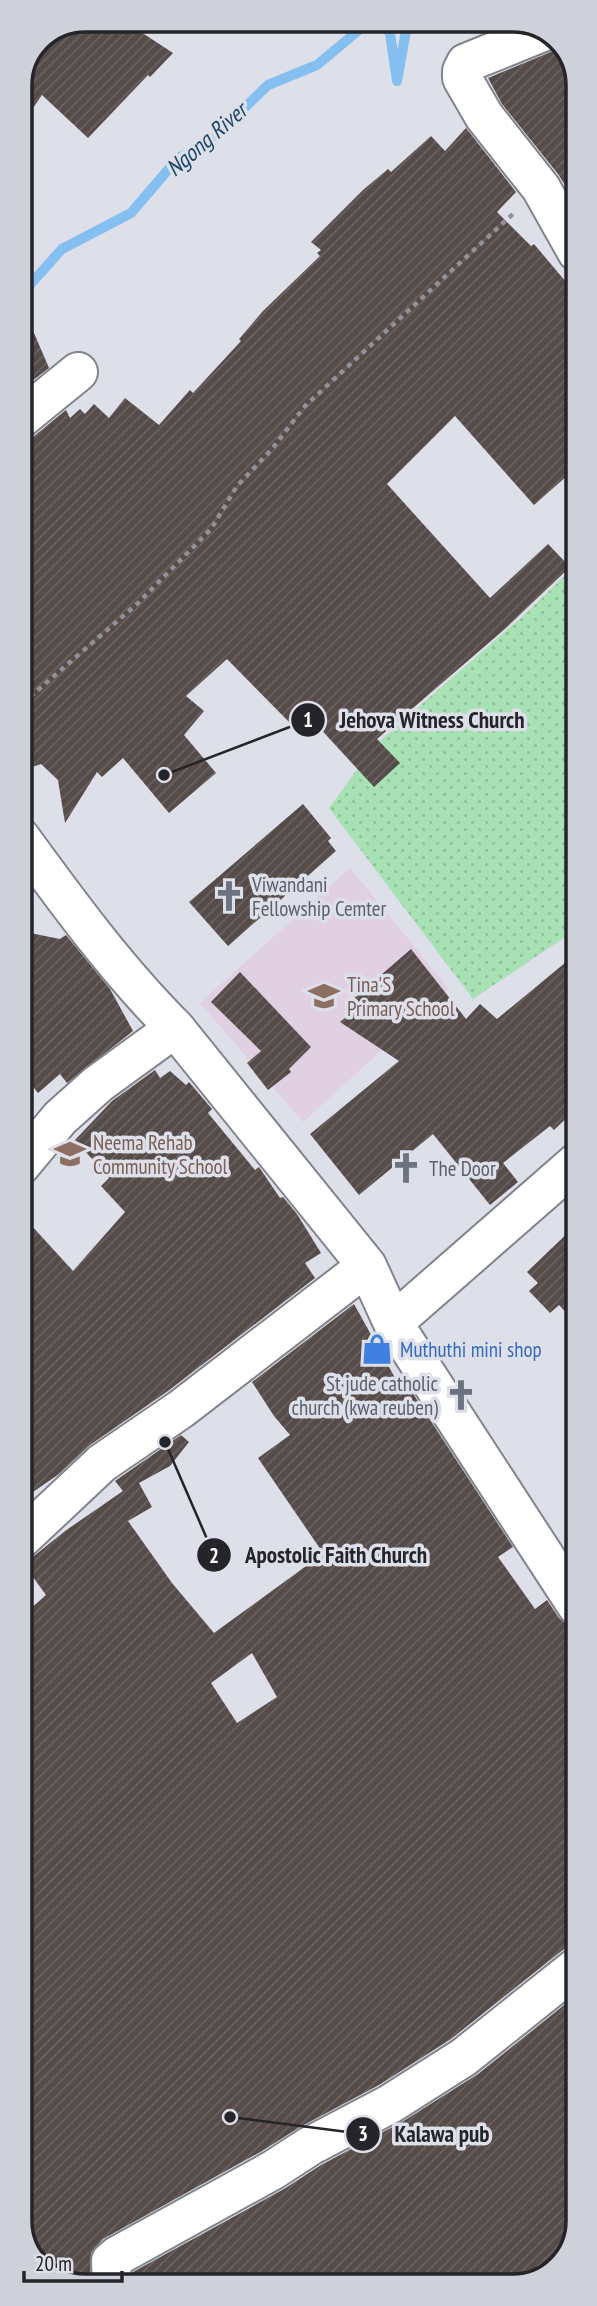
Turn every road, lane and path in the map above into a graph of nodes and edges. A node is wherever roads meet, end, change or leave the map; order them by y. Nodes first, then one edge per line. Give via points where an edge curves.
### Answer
1 (533, 36) edge
2 (541, 188) junction
3 (566, 232) edge
4 (78, 372) dead end
5 (32, 409) edge
6 (32, 695) edge
7 (32, 852) edge
8 (175, 1028) junction
9 (32, 1152) edge
10 (566, 1172) edge
11 (367, 1266) junction
12 (393, 1323) junction
13 (32, 1529) edge
14 (566, 1589) edge
15 (566, 1976) edge
16 (112, 2274) edge

1 - 2 street via 466,63 462,78 484,116
2 - 3 street
2 - 6 path via 305,406 237,486 211,529 137,604
4 - 5 street
7 - 8 street via 149,1002
8 - 9 street via 98,1084
8 - 11 street
10 - 12 street
11 - 12 street
11 - 13 street via 103,1463
12 - 14 street
15 - 16 street via 464,2057 390,2104 117,2256 111,2261

